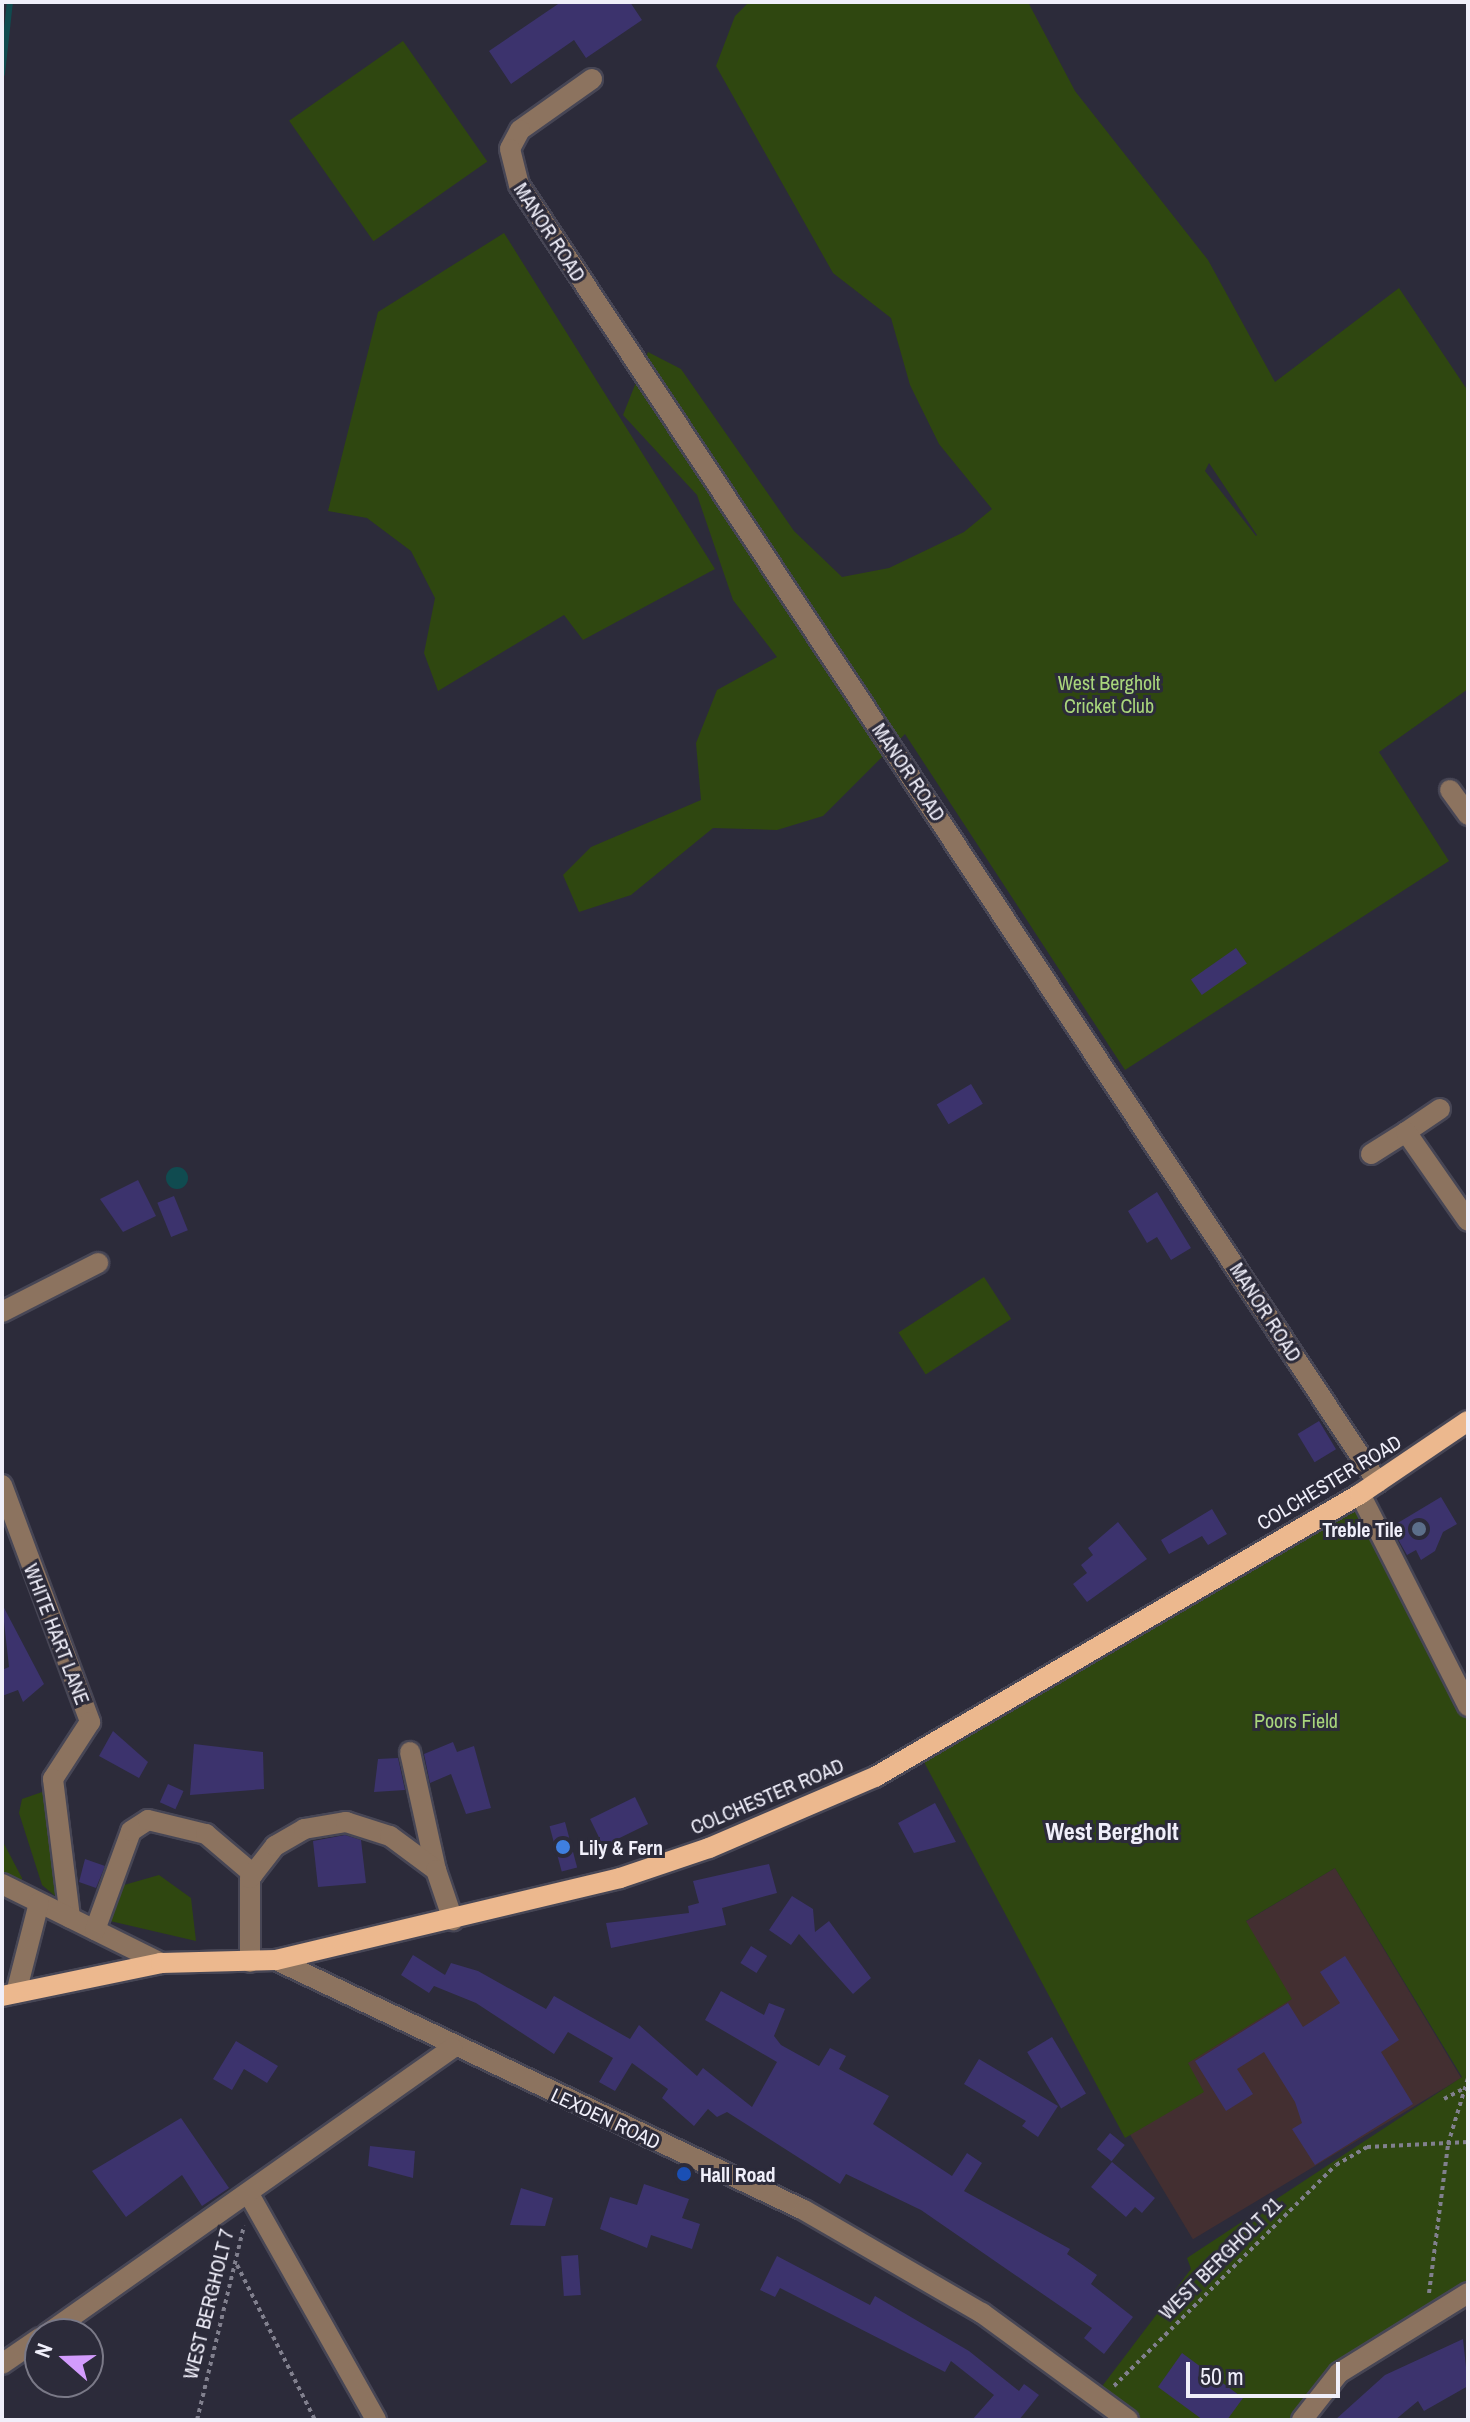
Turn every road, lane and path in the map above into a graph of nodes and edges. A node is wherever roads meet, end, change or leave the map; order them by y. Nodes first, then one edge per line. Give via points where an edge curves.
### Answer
1 (592, 79) dead end
2 (1450, 790) dead end
3 (1468, 815) edge
4 (1440, 1109) dead end
5 (1406, 1132) junction
6 (1371, 1154) dead end
7 (1468, 1221) edge
8 (98, 1263) dead end
9 (2, 1312) edge
10 (1468, 1421) edge
11 (2, 1485) edge
12 (1369, 1489) junction
13 (1468, 1706) edge
14 (410, 1752) dead end
15 (436, 1870) junction
16 (253, 1874) junction
17 (2, 1884) edge
18 (39, 1903) junction
19 (70, 1918) junction
20 (453, 1920) junction
21 (95, 1930) junction
22 (276, 1960) junction
23 (250, 1962) junction
24 (161, 1963) junction
25 (9, 1995) edge
26 (452, 2048) junction
27 (1468, 2078) edge
28 (1465, 2088) junction
29 (1444, 2099) dead end
30 (1468, 2142) edge
31 (1448, 2144) junction
32 (250, 2196) junction
33 (236, 2263) junction
34 (1468, 2293) edge
35 (1431, 2316) junction
36 (71, 2318) edge
37 (24, 2349) edge
38 (2, 2364) edge
39 (1103, 2400) junction
40 (197, 2420) edge
41 (315, 2420) edge
42 (376, 2420) edge
43 (1128, 2420) edge
44 (1302, 2420) edge

1 - 12 street, MANOR ROAD via 520,130 510,149 519,185
2 - 3 street
4 - 5 street
5 - 6 street
5 - 7 street
8 - 9 street
10 - 12 main road, COLCHESTER ROAD
11 - 19 street, WHITE HART LANE via 90,1722 53,1779
12 - 13 street, MANOR ROAD
12 - 20 main road, COLCHESTER ROAD via 875,1777 709,1848
14 - 15 street
15 - 16 street via 390,1836 346,1822 289,1836
15 - 20 street
16 - 21 street via 206,1834 148,1820 131,1831
16 - 23 street
17 - 18 street
18 - 19 street
18 - 25 street
19 - 21 street
20 - 22 main road, COLCHESTER ROAD
21 - 24 street
22 - 23 main road, COLCHESTER ROAD
22 - 26 street, LEXDEN ROAD
23 - 24 main road, COLCHESTER ROAD
24 - 25 main road, COLCHESTER ROAD
26 - 32 street
26 - 39 street, LEXDEN ROAD via 804,2210 982,2313
27 - 28 path
28 - 29 path
28 - 31 path
30 - 31 path
31 - 35 path
31 - 39 path, WEST BERGHOLT 21 via 1367,2147 1325,2176
32 - 33 path, WEST BERGHOLT 7
32 - 36 street
32 - 42 street
33 - 40 path, WEST BERGHOLT 7
33 - 41 path
34 - 35 street
35 - 44 street via 1339,2373
37 - 38 street
39 - 43 street, LEXDEN ROAD

